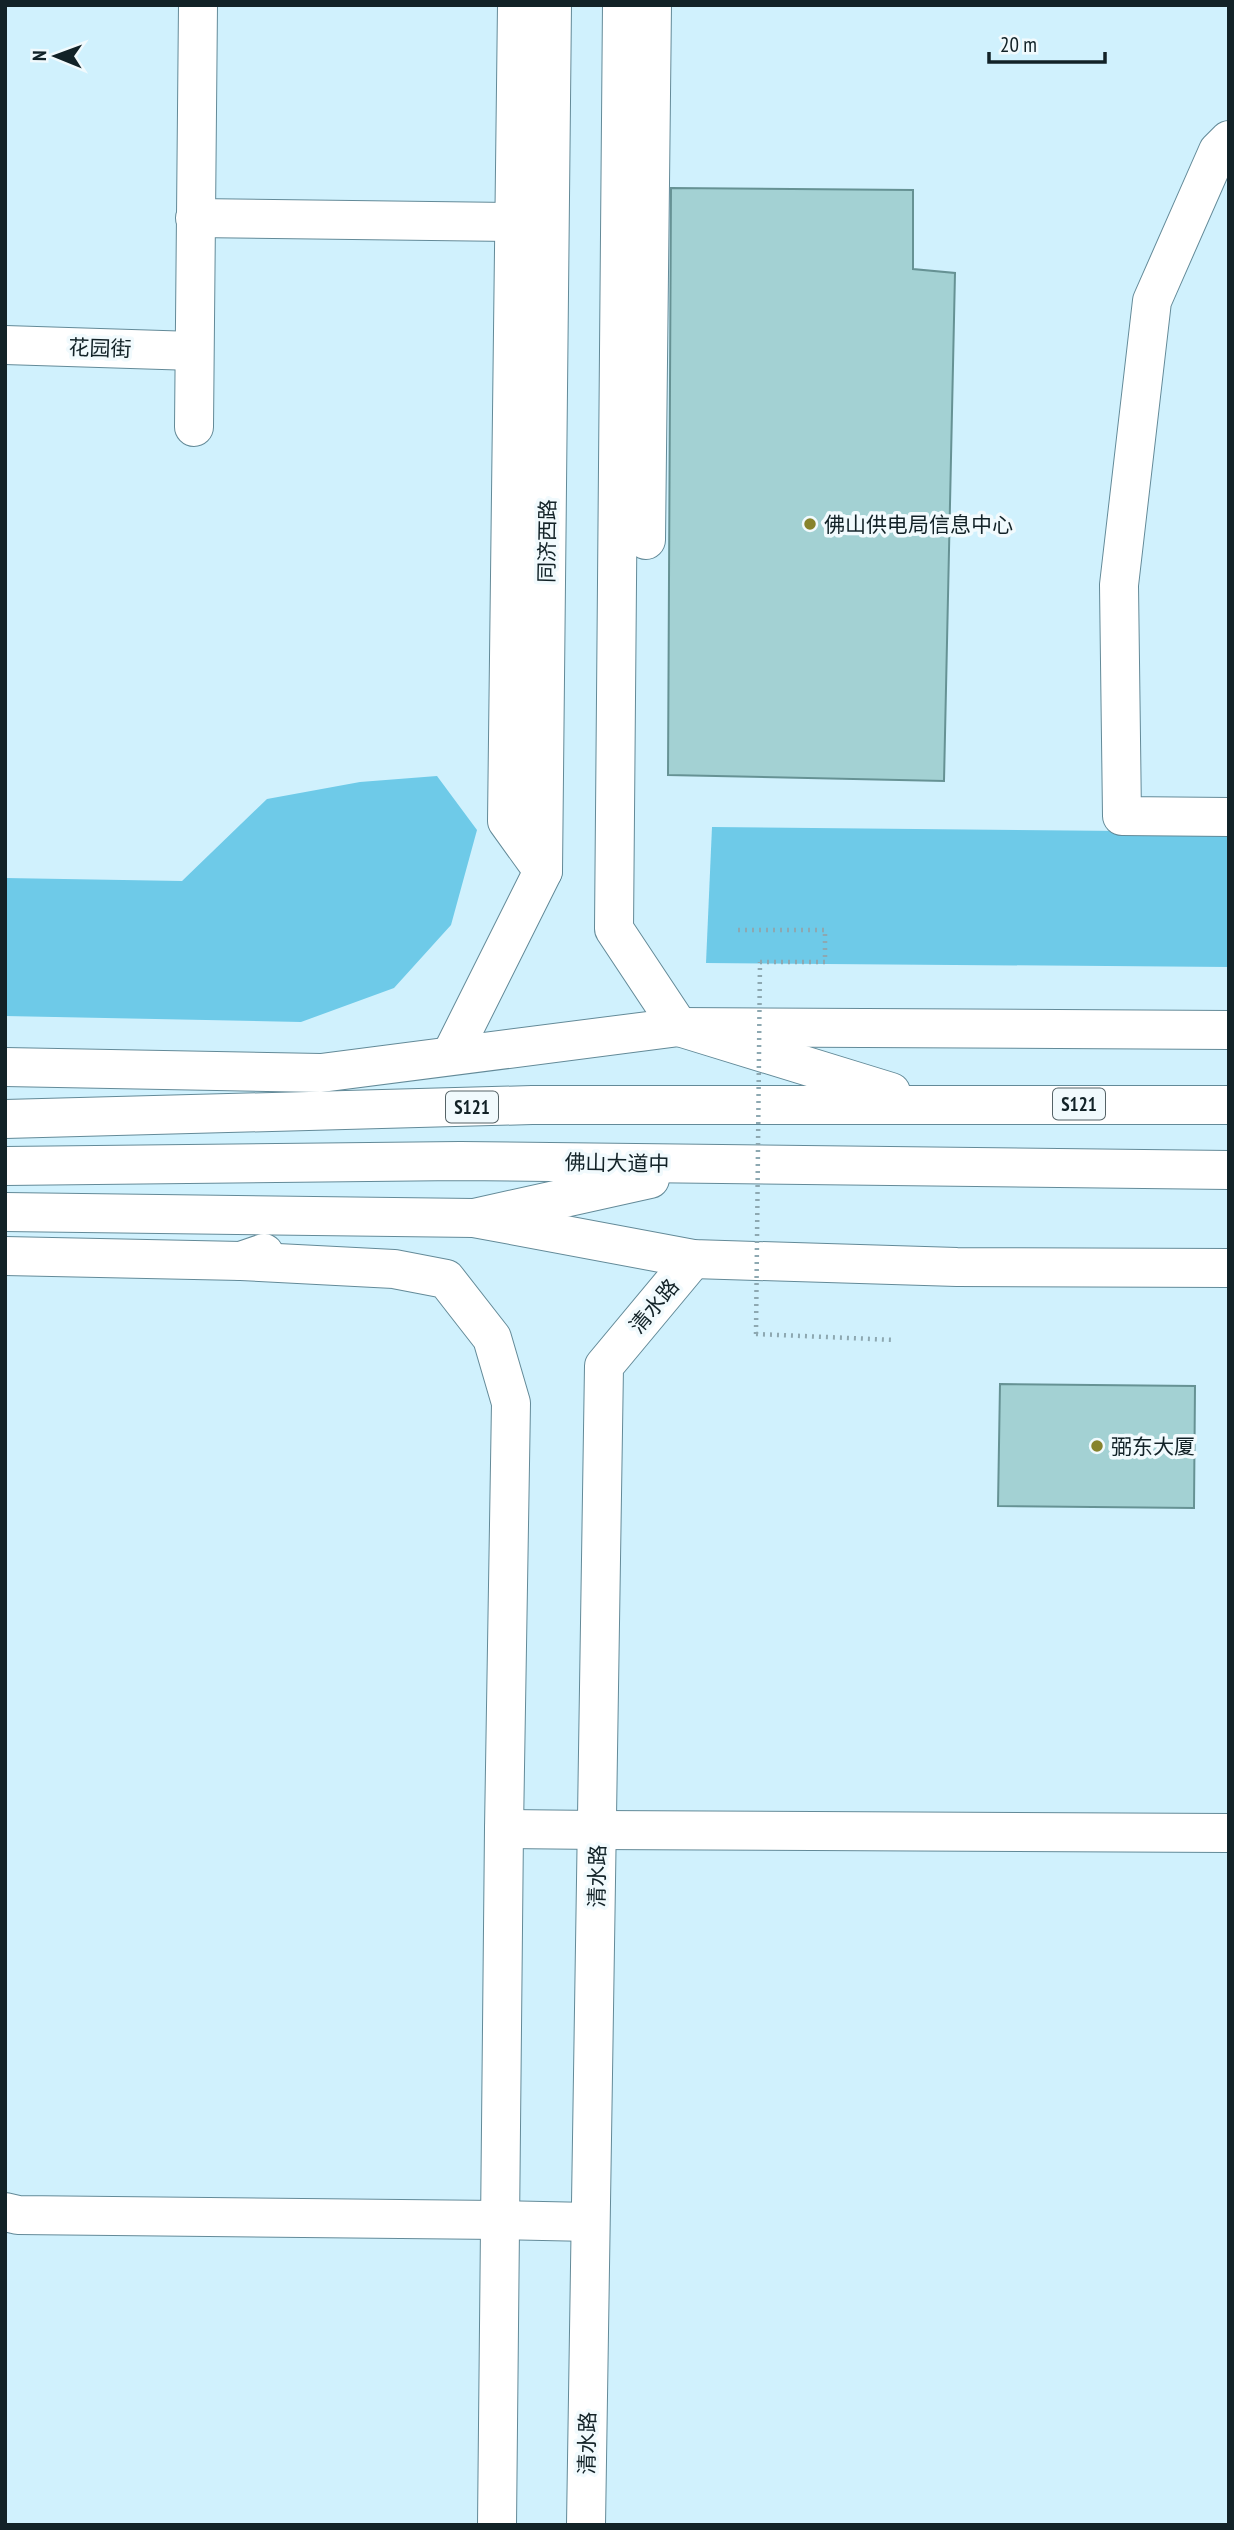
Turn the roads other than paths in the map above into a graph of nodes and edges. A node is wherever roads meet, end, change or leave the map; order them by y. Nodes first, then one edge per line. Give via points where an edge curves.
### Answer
1 (198, 5) edge
2 (517, 5) edge
3 (552, 5) edge
4 (622, 5) edge
5 (652, 5) edge
6 (1229, 140) edge
7 (195, 218) junction
8 (515, 222) junction
9 (648, 310) junction
10 (5, 345) edge
11 (194, 351) junction
12 (620, 375) junction
13 (194, 427) dead end
14 (647, 437) junction
15 (1229, 817) edge
16 (544, 871) junction
17 (615, 886) junction
18 (680, 1027) junction
19 (1229, 1030) edge
20 (451, 1055) junction
21 (9, 1059) edge
22 (930, 1104) junction
23 (1229, 1105) edge
24 (10, 1119) edge
25 (713, 1164) junction
26 (5, 1166) edge
27 (1229, 1170) edge
28 (15, 1212) edge
29 (376, 1217) junction
30 (474, 1218) junction
31 (5, 1256) edge
32 (693, 1259) junction
33 (241, 1261) junction
34 (1229, 1268) edge
35 (504, 1829) junction
36 (598, 1830) junction
37 (1229, 1833) edge
38 (5, 2213) edge
39 (499, 2220) junction
40 (590, 2222) junction
41 (497, 2525) edge
42 (586, 2525) edge

1 - 7 main road
2 - 8 main road
3 - 16 main road, 同济西路
4 - 12 main road
5 - 9 main road
6 - 15 main road via 1218,151 1152,302 1119,585 1122,816
7 - 8 main road
7 - 11 main road
8 - 16 main road via 508,821
9 - 12 main road
9 - 14 main road
10 - 11 main road, 花园街
11 - 13 main road
12 - 14 main road
12 - 17 main road
14 - 17 main road via 642,833
16 - 20 main road, 同济西路
17 - 18 main road via 614,929
18 - 19 main road
18 - 20 main road
18 - 22 main road
20 - 21 main road via 321,1073 122,1069
22 - 23 main road, S121
22 - 24 main road, S121 via 532,1105
25 - 26 main road, 佛山大道中 via 446,1161
25 - 27 main road, 佛山大道中
25 - 30 main road
28 - 29 main road
29 - 30 main road
29 - 33 main road
30 - 32 main road
31 - 33 main road
32 - 34 main road via 957,1267
32 - 36 main road, 清水路 via 604,1366
33 - 35 main road via 394,1269 446,1279 492,1338 511,1403
35 - 36 main road
35 - 39 main road
36 - 37 main road
36 - 40 main road, 清水路
38 - 39 main road
39 - 40 main road
39 - 41 main road
40 - 42 main road, 清水路

